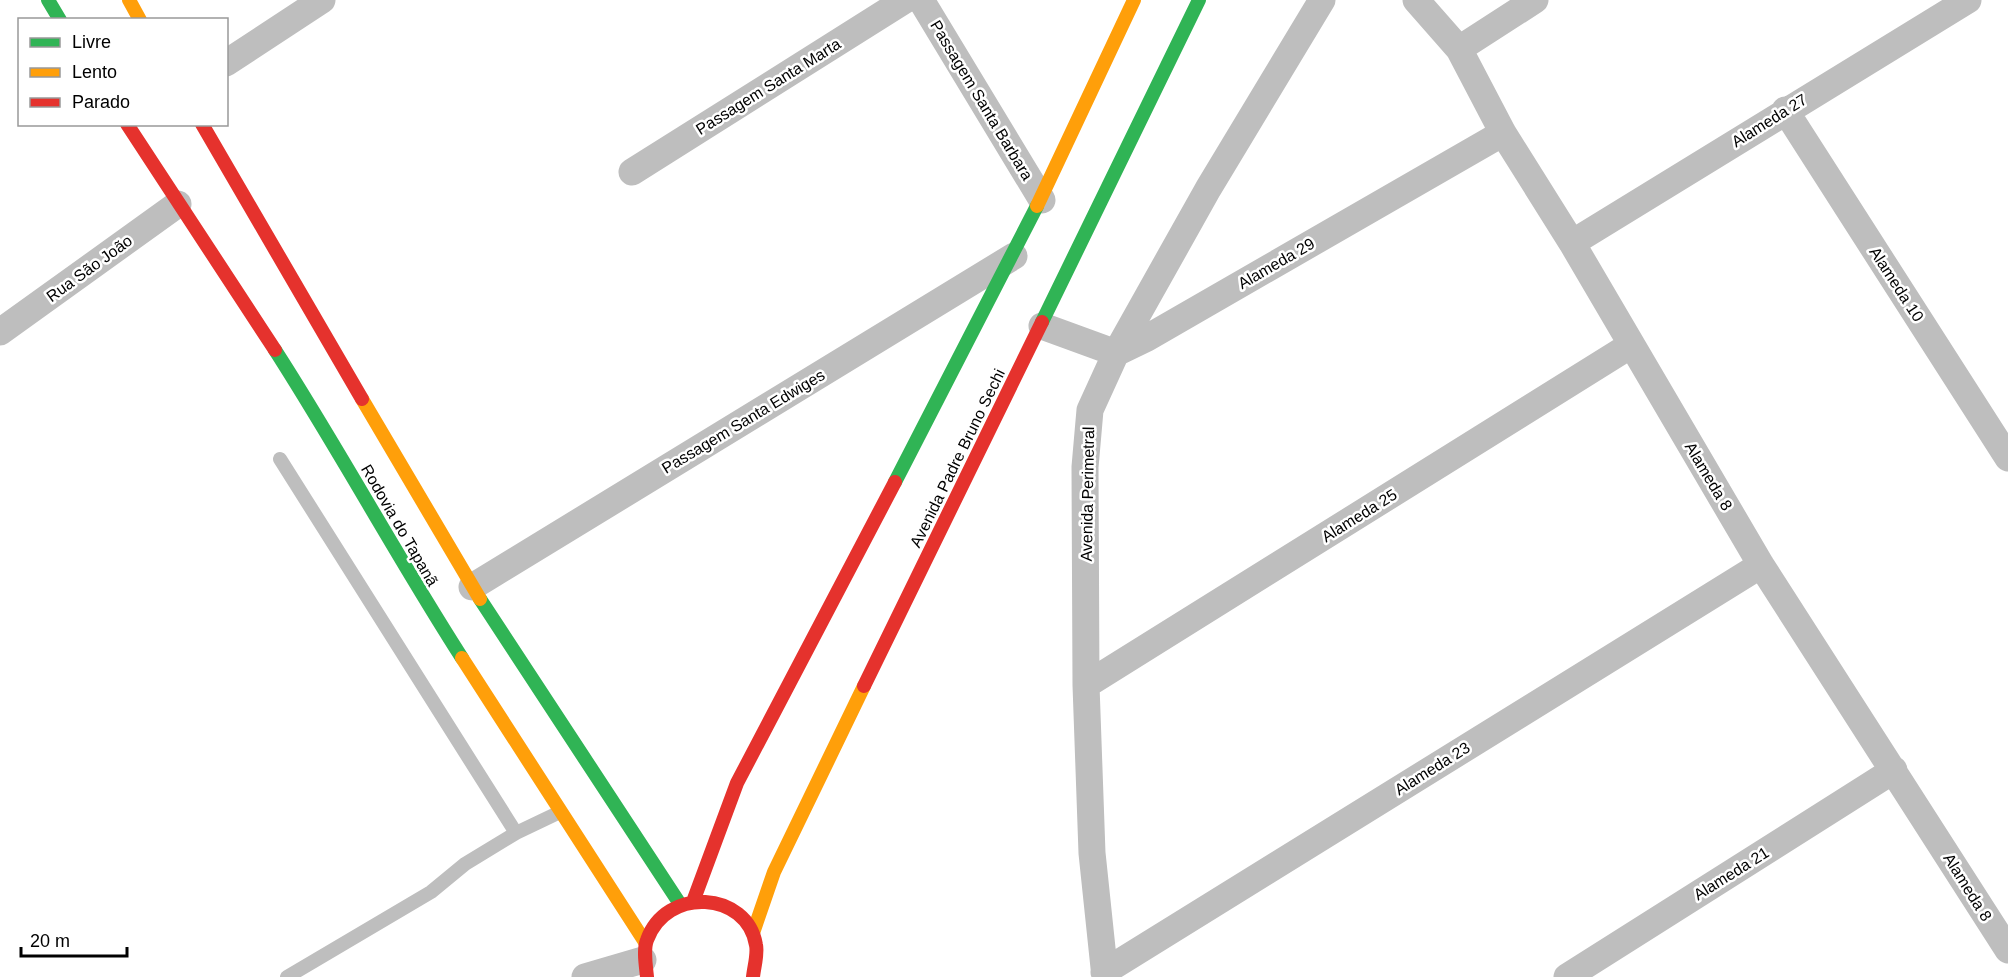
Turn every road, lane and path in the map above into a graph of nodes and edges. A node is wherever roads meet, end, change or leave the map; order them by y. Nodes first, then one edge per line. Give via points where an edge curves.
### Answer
1 (48, 0) edge
2 (129, 0) edge
3 (322, 0) edge
4 (905, 0) edge
5 (921, 0) edge
6 (1134, 0) edge
7 (1199, 0) edge
8 (1323, 0) edge
9 (1416, 0) edge
10 (1535, 0) edge
11 (1968, 0) edge
12 (59, 18) edge
13 (139, 18) edge
14 (1458, 50) junction
15 (228, 62) edge
16 (1785, 110) junction
17 (128, 126) edge
18 (203, 126) edge
19 (1503, 134) junction
20 (632, 172) dead end
21 (1042, 200) junction
22 (178, 204) junction
23 (1572, 243) junction
24 (1014, 256) junction
25 (1042, 326) junction
26 (0, 332) edge
27 (1631, 345) junction
28 (1116, 353) junction
29 (2008, 458) edge
30 (280, 459) dead end
31 (1761, 565) junction
32 (472, 587) junction
33 (1086, 685) junction
34 (1894, 770) junction
35 (560, 812) junction
36 (516, 833) junction
37 (694, 899) junction
38 (680, 904) junction
39 (753, 933) junction
40 (2008, 950) edge
41 (645, 960) edge
42 (1105, 974) edge
43 (287, 977) edge
44 (585, 977) edge
45 (753, 977) edge
46 (1567, 977) edge

1 - 12 main road
2 - 13 main road
3 - 15 street
4 - 20 street, Passagem Santa Marta
5 - 21 street, Passagem Santa Barbara
6 - 21 main road
7 - 25 main road, Avenida Padre Bruno Sechi
8 - 28 street, Avenida Perimetral via 1208,189
9 - 14 street, Alameda 8
10 - 14 street
11 - 16 street, Alameda 27
14 - 19 street, Alameda 8
16 - 23 street, Alameda 27
16 - 29 street, Alameda 10
17 - 22 main road, Rodovia do Tapanã
18 - 32 main road, Rodovia do Tapanã
19 - 23 street, Alameda 8
19 - 28 street, Alameda 29
21 - 24 main road
22 - 26 street, Rua São João
22 - 35 main road, Rodovia do Tapanã via 307,400 412,581
23 - 27 street, Alameda 8
24 - 32 street, Passagem Santa Edwiges
24 - 37 main road via 736,783
25 - 28 street
25 - 39 main road, Avenida Padre Bruno Sechi via 774,872
27 - 31 street, Alameda 8
27 - 33 street, Alameda 25
28 - 33 street, Avenida Perimetral via 1090,410 1085,467
30 - 36 lane
31 - 34 street, Alameda 8
31 - 42 street, Alameda 23
32 - 38 main road, Rodovia do Tapanã
33 - 42 street, Avenida Perimetral via 1092,853
34 - 40 street, Alameda 8
34 - 46 street, Alameda 21
35 - 36 lane
35 - 41 main road, Rodovia do Tapanã
36 - 43 lane via 465,864 431,892
37 - 38 main road
37 - 39 main road via 723,904 741,916
38 - 41 main road via 666,910 652,926
39 - 45 main road via 757,949
41 - 44 street

